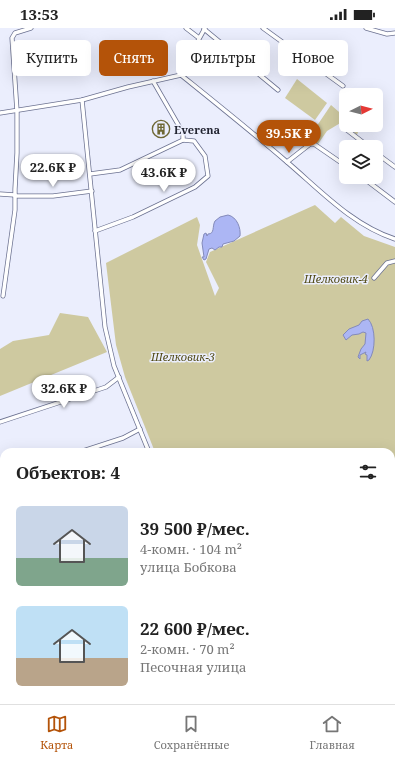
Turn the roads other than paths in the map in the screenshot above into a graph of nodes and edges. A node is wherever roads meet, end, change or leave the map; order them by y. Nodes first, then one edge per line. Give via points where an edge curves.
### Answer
1 (31, 28) edge
2 (186, 28) edge
3 (264, 28) edge
4 (366, 28) edge
5 (205, 29) edge
6 (395, 32) edge
7 (199, 38) joint
8 (176, 76) edge
9 (182, 76) edge
10 (153, 81) junction
11 (343, 86) dead end
12 (278, 90) dead end
13 (82, 100) junction
14 (17, 110) junction
15 (0, 113) edge
16 (350, 132) edge
17 (183, 140) junction
18 (360, 140) edge
19 (383, 158) edge
20 (339, 161) edge
21 (287, 162) junction
22 (395, 167) edge
23 (90, 174) junction
24 (371, 184) edge
25 (92, 191) junction
26 (0, 194) edge
27 (15, 195) junction
28 (395, 202) edge
29 (95, 231) junction
30 (395, 238) edge
31 (395, 261) edge
32 (374, 278) dead end
33 (3, 296) dead end
34 (119, 377) junction
35 (0, 422) edge
36 (140, 429) junction
37 (92, 448) edge
38 (147, 448) edge

1 - 14 street via 16,33 12,38
2 - 7 street
3 - 11 street
4 - 6 street via 387,34
5 - 7 street
5 - 12 street
8 - 10 street
9 - 21 street
10 - 13 street
10 - 17 street via 183,133
13 - 14 street
13 - 23 street
14 - 15 street
14 - 27 street
16 - 18 street
17 - 23 street via 120,170
17 - 29 street via 194,141 205,156 208,176 195,187 133,217
19 - 22 street
20 - 21 street via 314,144 310,144
21 - 30 street via 361,223
23 - 25 street
24 - 28 street
25 - 27 street via 53,196
25 - 29 street
26 - 27 street
27 - 33 street
29 - 34 street via 105,327
31 - 32 street via 387,263
34 - 35 street via 106,386
34 - 36 street
36 - 37 street via 123,438
36 - 38 street

